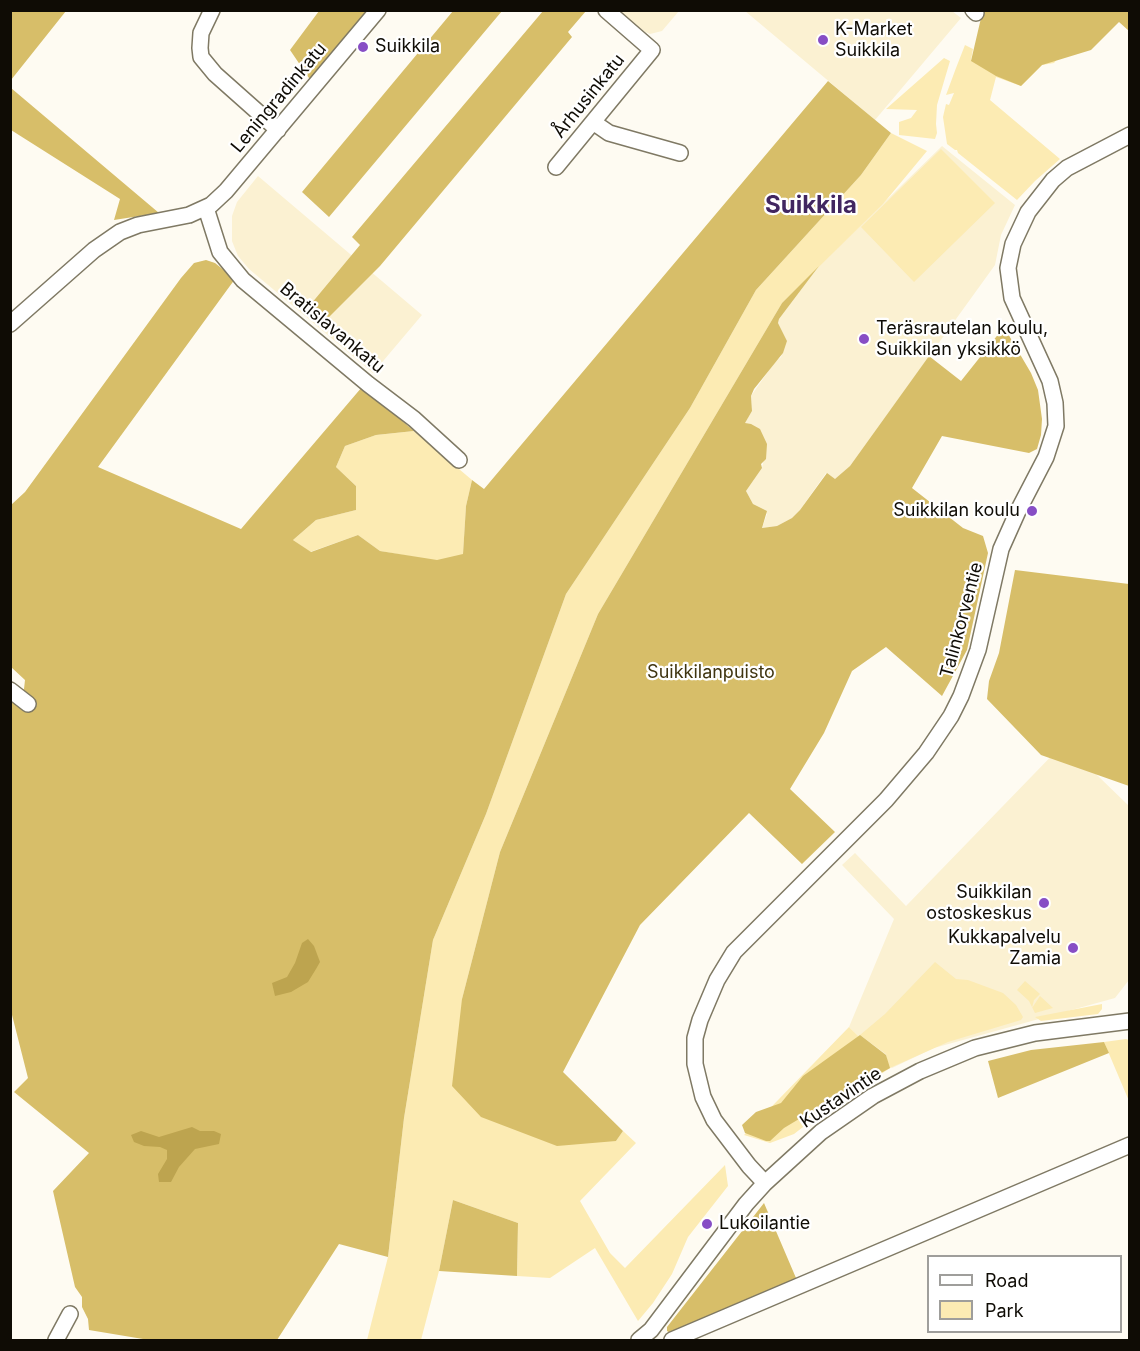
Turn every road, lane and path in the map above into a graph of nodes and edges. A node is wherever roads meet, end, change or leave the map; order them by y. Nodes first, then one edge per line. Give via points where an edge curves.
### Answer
1 (212, 10) edge
2 (378, 10) edge
3 (606, 10) edge
4 (593, 122) junction
5 (278, 130) junction
6 (1130, 135) edge
7 (680, 153) dead end
8 (556, 167) dead end
9 (206, 208) junction
10 (10, 324) edge
11 (459, 460) dead end
12 (10, 690) edge
13 (28, 704) dead end
14 (1130, 1021) edge
15 (1130, 1145) edge
16 (765, 1183) junction
17 (70, 1314) dead end
18 (651, 1330) junction
19 (56, 1341) edge
20 (639, 1341) edge
21 (670, 1341) edge

1 - 5 street via 201,33 201,57
2 - 5 street, Leningradinkatu
3 - 4 street, Århusinkatu via 652,50
4 - 7 street via 609,134
4 - 8 street, Århusinkatu
5 - 9 street, Leningradinkatu via 226,191
6 - 16 street, Talinkorventie via 1067,168 1053,180 1028,212 1013,244 1008,268 1012,298 1050,381 1056,426 1046,457 1002,549 978,650 961,696 926,753 886,800 734,952 700,1020 695,1064 703,1097 714,1120
9 - 10 street via 120,232
9 - 11 street, Bratislavankatu via 220,252 243,280
12 - 13 street
14 - 16 street, Kustavintie via 1035,1033 975,1048 920,1071 873,1096 821,1132
15 - 21 street
16 - 18 street, Kustavintie
17 - 19 street
18 - 20 street
18 - 21 street

